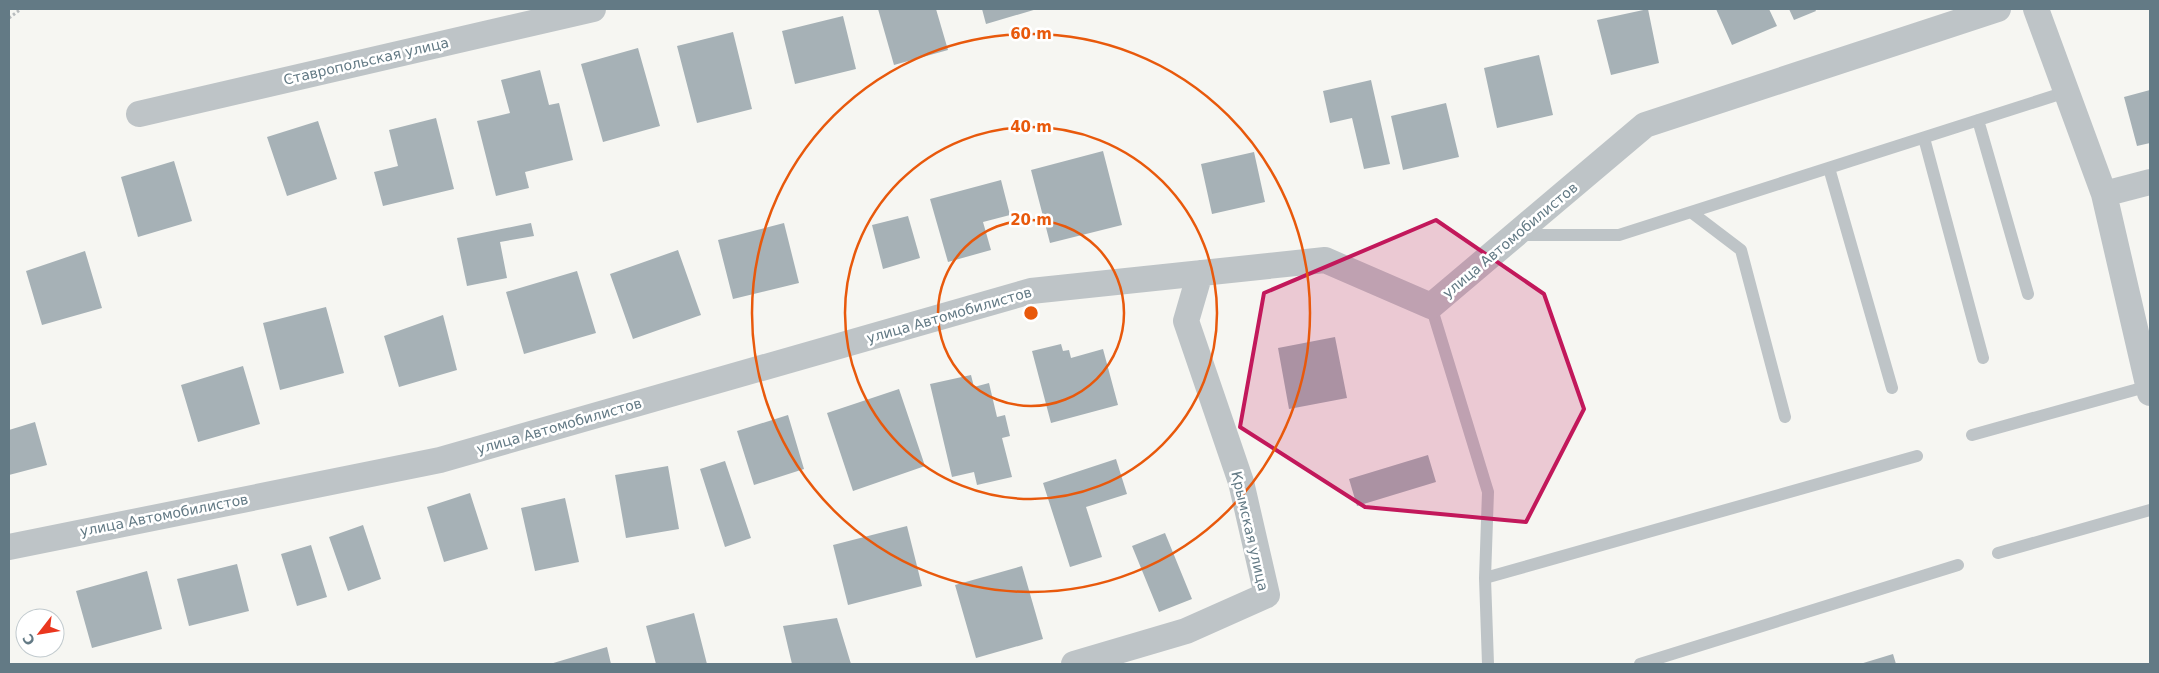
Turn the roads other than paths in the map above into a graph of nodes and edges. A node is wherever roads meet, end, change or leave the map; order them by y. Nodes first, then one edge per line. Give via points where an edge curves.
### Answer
1 (593, 9) edge
2 (1998, 9) edge
3 (2036, 9) edge
4 (2066, 92) junction
5 (139, 114) dead end
6 (1978, 120) junction
7 (1924, 138) junction
8 (1828, 168) junction
9 (2150, 182) edge
10 (2104, 194) junction
11 (1691, 212) junction
12 (1515, 235) junction
13 (1200, 273) junction
14 (2028, 294) dead end
15 (1431, 306) junction
16 (1983, 358) dead end
17 (1892, 388) dead end
18 (2149, 389) edge
19 (1786, 416) dead end
20 (1972, 435) dead end
21 (1917, 456) dead end
22 (2150, 510) edge
23 (9, 547) edge
24 (1998, 553) dead end
25 (1958, 565) dead end
26 (1485, 578) junction
27 (1074, 664) edge
28 (1488, 664) edge
29 (1640, 664) edge

1 - 5 street, Ставропольская улица
2 - 12 street, улица Автомобилистов via 1645,126
3 - 4 street
4 - 6 lane
4 - 10 street
6 - 7 lane
6 - 14 lane
7 - 8 lane
7 - 16 lane
8 - 11 lane
8 - 17 lane
9 - 10 street
10 - 18 street
11 - 12 lane via 1619,236
11 - 19 lane via 1741,250
12 - 15 street, улица Автомобилистов
13 - 15 street, улица Автомобилистов via 1325,260
13 - 23 street, улица Автомобилистов via 1031,291 440,460
13 - 27 street, Крымская улица via 1186,322 1241,482 1267,595 1186,631
15 - 26 lane via 1488,492
18 - 20 lane
21 - 26 lane
22 - 24 lane
25 - 29 lane
26 - 28 lane

